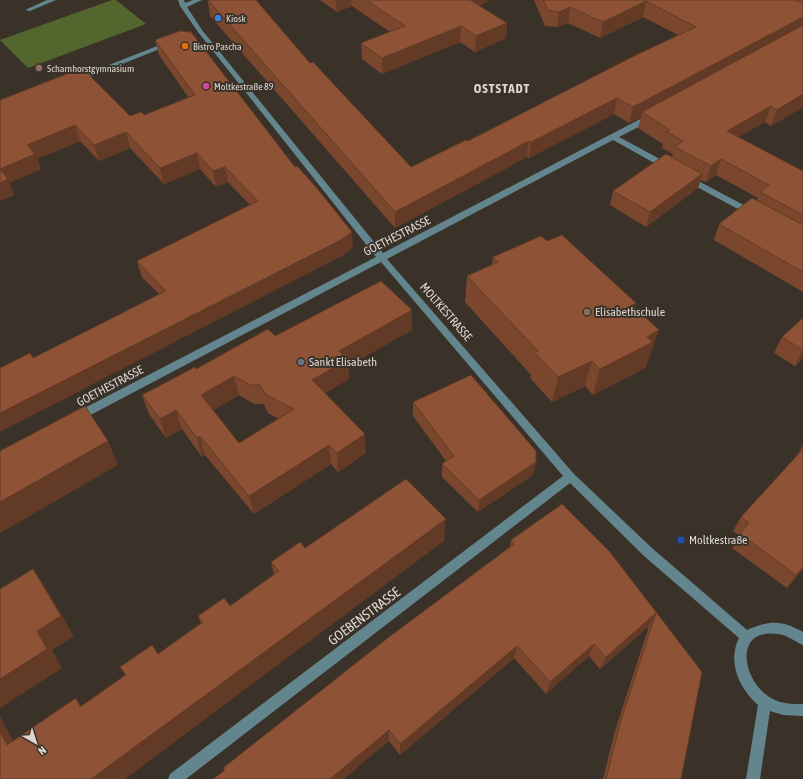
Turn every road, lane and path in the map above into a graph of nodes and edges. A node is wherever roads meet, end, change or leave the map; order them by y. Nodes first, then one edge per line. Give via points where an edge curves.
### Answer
1 (53, 0) edge
2 (199, 0) edge
3 (182, 3) edge
4 (28, 10) dead end
5 (178, 40) edge
6 (67, 83) edge
7 (660, 111) edge
8 (613, 137) junction
9 (762, 219) edge
10 (382, 257) junction
11 (71, 420) edge
12 (570, 477) junction
13 (747, 637) junction
14 (803, 639) edge
15 (765, 702) junction
16 (803, 710) edge
17 (175, 779) edge
18 (753, 779) edge

1 - 4 street
2 - 3 street
3 - 10 street, MOLTKESTRASSE via 196,33
5 - 6 street
7 - 8 street, GOETHESTRASSE
8 - 9 street
8 - 10 street, GOETHESTRASSE
10 - 11 street, GOETHESTRASSE
10 - 12 street, MOLTKESTRASSE
12 - 13 street, MOLTKESTRASSE via 648,552
12 - 17 street, GOEBENSTRASSE
13 - 14 street via 767,628 780,628 793,632
13 - 15 street via 741,646 740,669 754,693
15 - 16 street via 790,711
15 - 18 street

